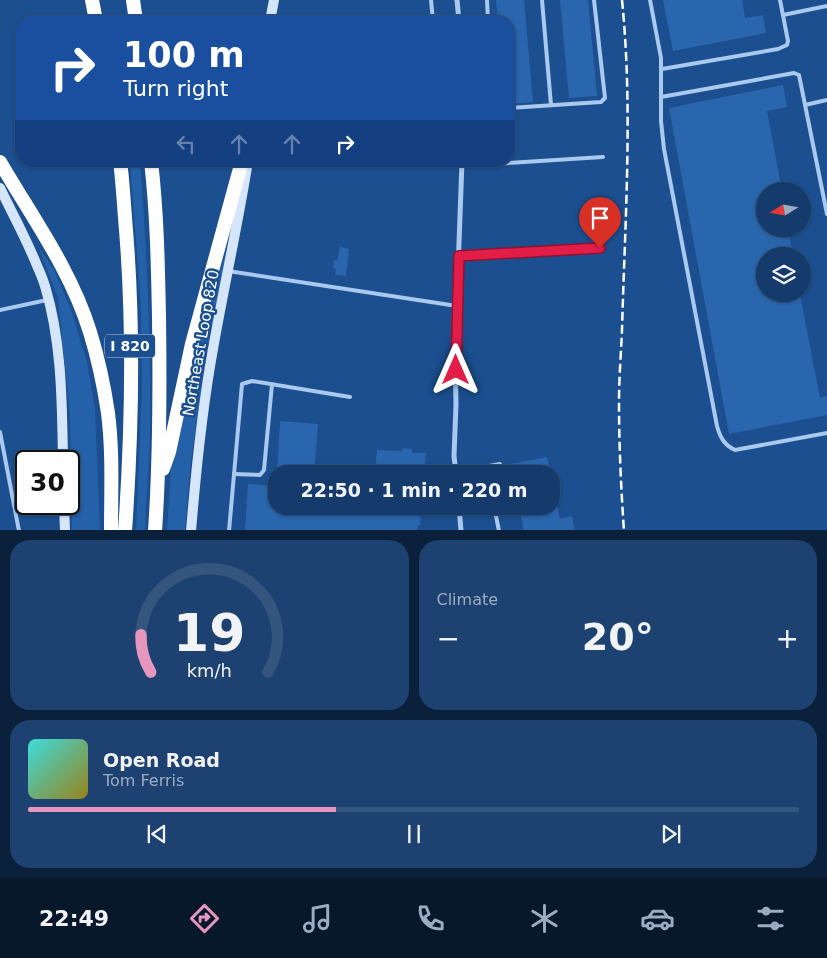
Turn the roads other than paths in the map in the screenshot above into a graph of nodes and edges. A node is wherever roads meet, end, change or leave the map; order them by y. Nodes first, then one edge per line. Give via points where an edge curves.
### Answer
1 (92, 0) edge
2 (133, 0) edge
3 (274, 0) edge
4 (431, 0) edge
5 (457, 0) edge
6 (487, 0) edge
7 (542, 0) edge
8 (594, 0) edge
9 (650, 0) edge
10 (780, 0) edge
11 (827, 6) edge
12 (95, 15) edge
13 (135, 15) edge
14 (271, 15) edge
15 (433, 15) edge
16 (458, 15) edge
17 (488, 15) edge
18 (783, 15) junction
19 (662, 70) junction
20 (661, 97) junction
21 (827, 100) edge
22 (805, 104) junction
23 (551, 105) junction
24 (515, 108) edge
25 (603, 157) dead end
26 (515, 161) edge
27 (0, 162) edge
28 (120, 167) edge
29 (152, 167) edge
30 (240, 167) edge
31 (247, 167) edge
32 (462, 167) edge
33 (0, 188) edge
34 (827, 214) edge
35 (600, 248) dead end
36 (459, 256) junction
37 (228, 271) junction
38 (49, 300) junction
39 (457, 306) junction
40 (0, 310) edge
41 (272, 384) junction
42 (350, 397) dead end
43 (0, 432) edge
44 (827, 433) edge
45 (63, 450) edge
46 (455, 465) edge
47 (234, 474) junction
48 (158, 484) junction
49 (64, 515) edge
50 (459, 515) edge
51 (496, 515) edge
52 (19, 530) edge
53 (65, 530) edge
54 (111, 530) edge
55 (125, 530) edge
56 (155, 530) edge
57 (191, 530) edge
58 (229, 530) edge
59 (461, 530) edge
60 (499, 530) edge

1 - 12 highway
2 - 13 highway
3 - 14 main road
4 - 15 lane
5 - 16 street
6 - 17 lane
7 - 23 lane
8 - 23 lane via 605,98 601,102
9 - 19 lane
10 - 18 lane
11 - 18 lane
18 - 19 lane via 787,45
19 - 20 lane
20 - 22 lane via 794,73 799,75
20 - 44 lane via 664,149 720,437 724,444 735,450
21 - 22 lane
22 - 34 lane
23 - 24 lane
25 - 26 lane
27 - 54 highway via 51,246 90,331 108,413
28 - 55 highway, I 820 via 129,288 130,391
29 - 48 highway, I 820 via 158,254
30 - 48 highway via 192,344 169,452
31 - 37 main road, Northeast Loop 820
32 - 36 street
33 - 38 main road via 31,249
35 - 36 lane
36 - 39 street
37 - 39 lane
37 - 57 main road, Northeast Loop 820 via 200,435
38 - 40 lane
38 - 45 main road via 59,359
39 - 46 street
41 - 42 lane
41 - 47 lane via 264,470 260,475
41 - 47 lane via 252,380 242,384
43 - 52 lane
47 - 58 lane
48 - 56 highway, I 820
49 - 53 main road
50 - 59 street
51 - 60 lane

